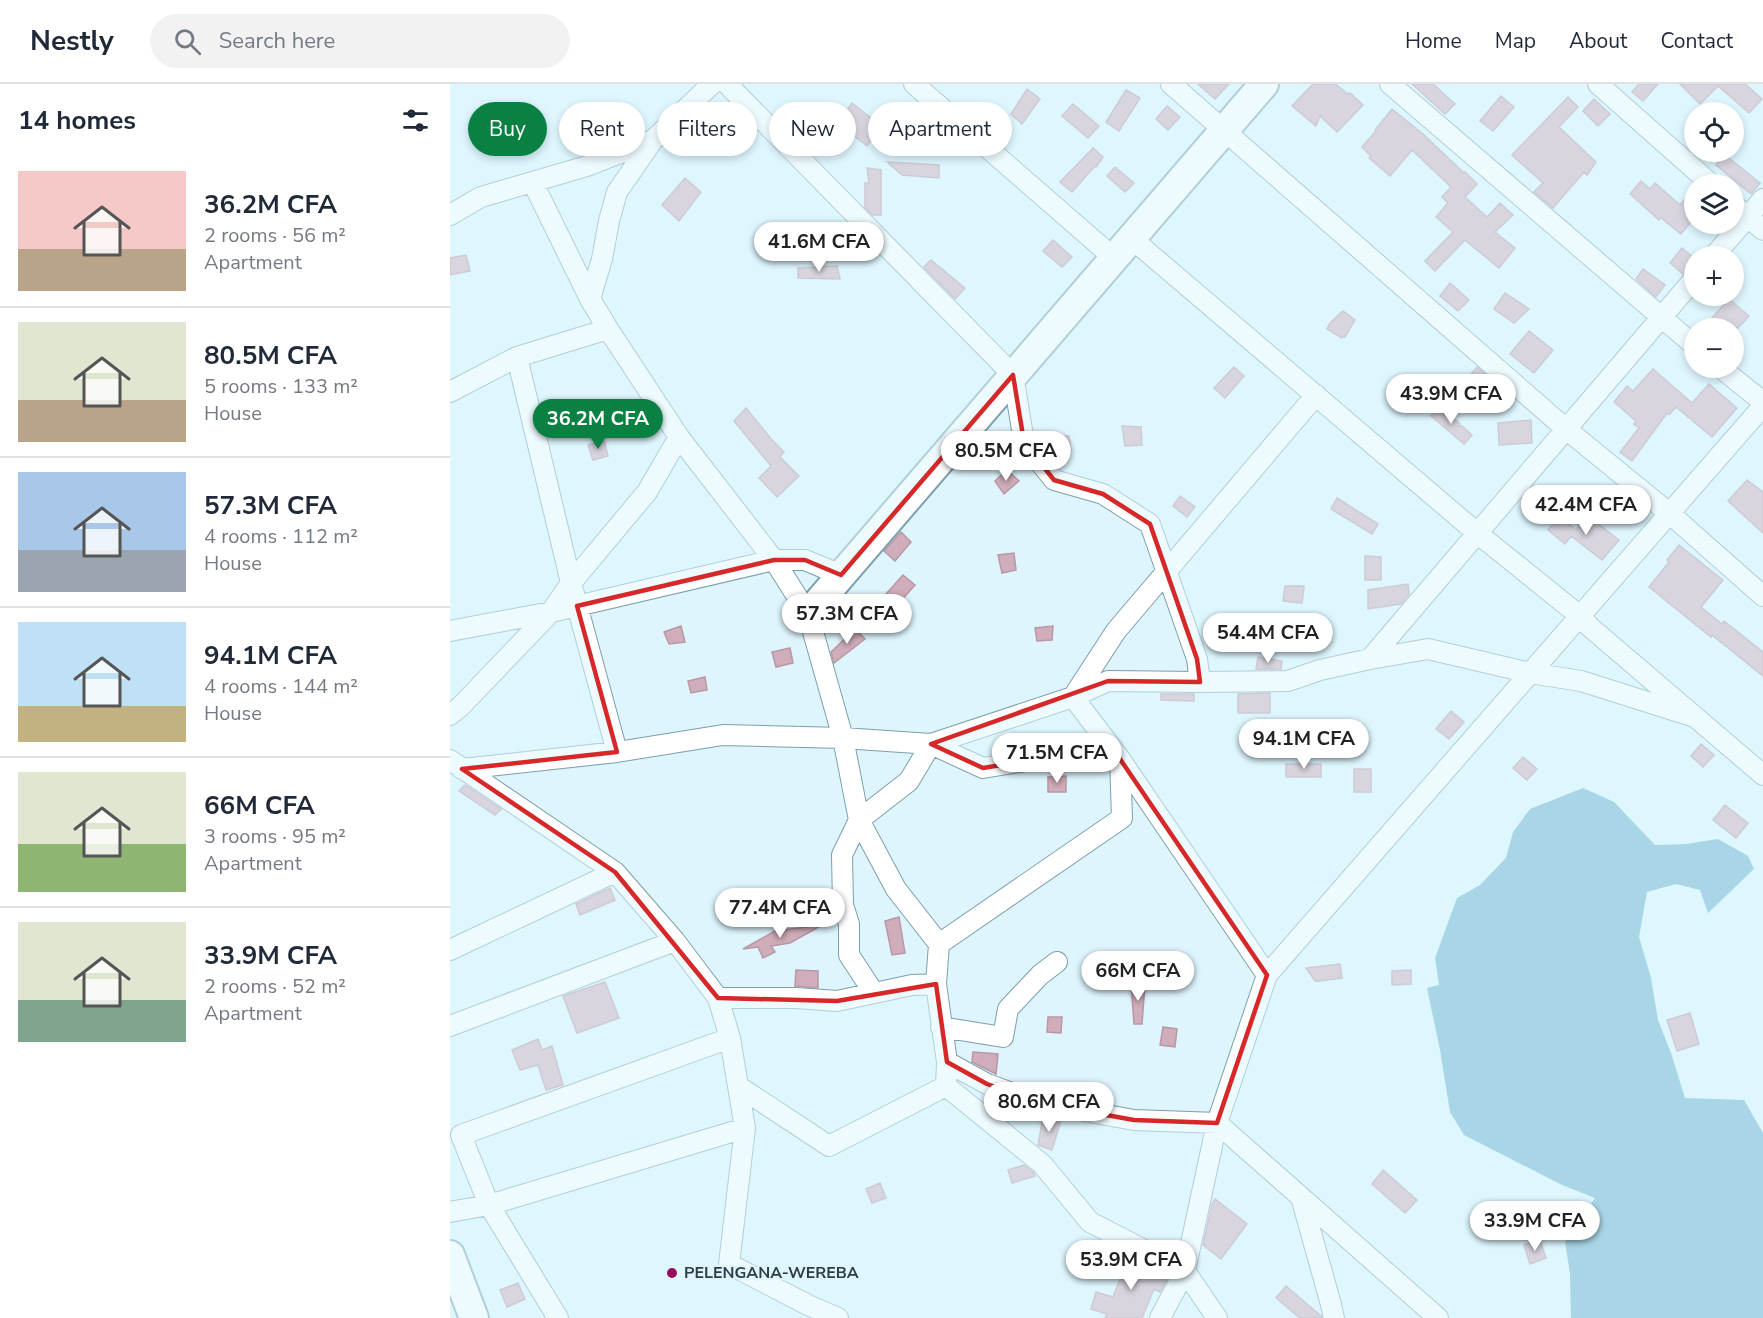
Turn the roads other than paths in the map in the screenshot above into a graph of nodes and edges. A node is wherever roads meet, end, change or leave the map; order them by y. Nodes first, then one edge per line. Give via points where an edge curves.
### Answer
1 (712, 84) edge
2 (727, 84) edge
3 (914, 84) edge
4 (1171, 84) edge
5 (1264, 84) edge
6 (1390, 84) edge
7 (1598, 84) edge
8 (1224, 130) junction
9 (653, 141) junction
10 (1700, 174) edge
11 (533, 183) junction
12 (1763, 199) edge
13 (1744, 209) edge
14 (1744, 214) edge
15 (450, 215) edge
16 (1763, 230) edge
17 (1123, 248) junction
18 (1684, 291) edge
19 (590, 299) junction
20 (1661, 318) junction
21 (608, 328) junction
22 (1684, 337) edge
23 (517, 357) junction
24 (1013, 375) junction
25 (1733, 378) edge
26 (450, 392) edge
27 (1316, 395) junction
28 (1763, 404) edge
29 (1566, 429) junction
30 (679, 437) junction
31 (1669, 513) junction
32 (1477, 533) junction
33 (774, 560) junction
34 (1167, 572) junction
35 (841, 575) junction
36 (570, 583) junction
37 (1763, 596) edge
38 (578, 606) junction
39 (550, 612) junction
40 (808, 614) junction
41 (1580, 616) junction
42 (450, 631) edge
43 (1370, 658) junction
44 (1530, 673) junction
45 (1200, 682) junction
46 (1073, 697) junction
47 (450, 715) edge
48 (1695, 717) junction
49 (843, 738) junction
50 (931, 744) junction
51 (617, 752) junction
52 (1115, 753) junction
53 (456, 765) edge
54 (1763, 775) edge
55 (860, 820) junction
56 (615, 872) junction
57 (675, 941) junction
58 (939, 944) junction
59 (450, 950) edge
60 (1057, 962) dead end
61 (1267, 975) junction
62 (936, 984) junction
63 (874, 993) junction
64 (718, 998) junction
65 (450, 1026) edge
66 (941, 1027) junction
67 (730, 1038) junction
68 (947, 1062) junction
69 (738, 1086) junction
70 (946, 1086) junction
71 (1217, 1122) junction
72 (745, 1128) junction
73 (1301, 1197) junction
74 (489, 1205) junction
75 (450, 1212) edge
76 (450, 1255) edge
77 (1185, 1271) junction
78 (809, 1311) edge
79 (474, 1318) edge
80 (558, 1318) edge
81 (838, 1318) edge
82 (1160, 1318) edge
83 (1217, 1318) edge
84 (1334, 1318) edge
85 (1438, 1318) edge

1 - 9 street
2 - 24 street
3 - 17 street
4 - 8 street
5 - 8 street
6 - 20 street
7 - 10 street
8 - 17 street
8 - 29 street
9 - 11 street
9 - 19 street via 617,192
11 - 15 street via 481,197
11 - 19 street
12 - 13 street
14 - 16 street
17 - 24 street
17 - 27 street
18 - 20 street
19 - 21 street
20 - 22 street
20 - 29 street
21 - 23 street
21 - 30 street
23 - 26 street
23 - 36 street
24 - 34 street via 1024,442 1054,480 1103,494 1150,524
24 - 35 street
25 - 28 street
27 - 32 street
27 - 34 street
28 - 31 street
29 - 31 street
29 - 32 street
30 - 33 street
30 - 36 street via 647,492
31 - 37 street
31 - 41 street
32 - 41 street
32 - 43 street
33 - 35 street via 805,560
33 - 38 street
33 - 40 street
34 - 45 street via 1197,659
34 - 46 street via 1116,631
35 - 40 street
36 - 38 street
36 - 39 street
38 - 39 street
38 - 51 street
39 - 42 street
39 - 47 street
40 - 49 street
41 - 44 street
41 - 48 street
43 - 44 street via 1428,649
43 - 45 street via 1288,681
44 - 48 street via 1581,681
44 - 61 street
45 - 46 street via 1108,681
46 - 50 street
46 - 52 street
48 - 54 street
49 - 50 street
49 - 51 street via 723,735
49 - 55 street
50 - 52 street via 983,768
50 - 55 street via 909,781
51 - 53 street
52 - 58 street via 1122,818
52 - 61 street
53 - 56 street
55 - 58 street via 896,889
55 - 63 street via 842,855 843,905 849,924 849,955
56 - 57 street
56 - 59 street
57 - 64 street
57 - 65 street
58 - 62 street
60 - 66 street via 1008,1009 1003,1037
61 - 71 street
62 - 63 street
62 - 66 street
63 - 64 street via 837,1001
64 - 67 street
66 - 68 street
67 - 69 street
67 - 74 street via 461,1135
68 - 70 street
68 - 71 street via 987,1084 1040,1104 1134,1120
69 - 70 street via 829,1146
69 - 72 street
70 - 77 street via 1042,1164 1090,1222
71 - 73 street
71 - 77 street
72 - 74 street
72 - 78 street via 729,1264
73 - 84 street
73 - 85 street
74 - 75 street
74 - 80 street
76 - 79 street
77 - 82 street
77 - 83 street
78 - 81 street

